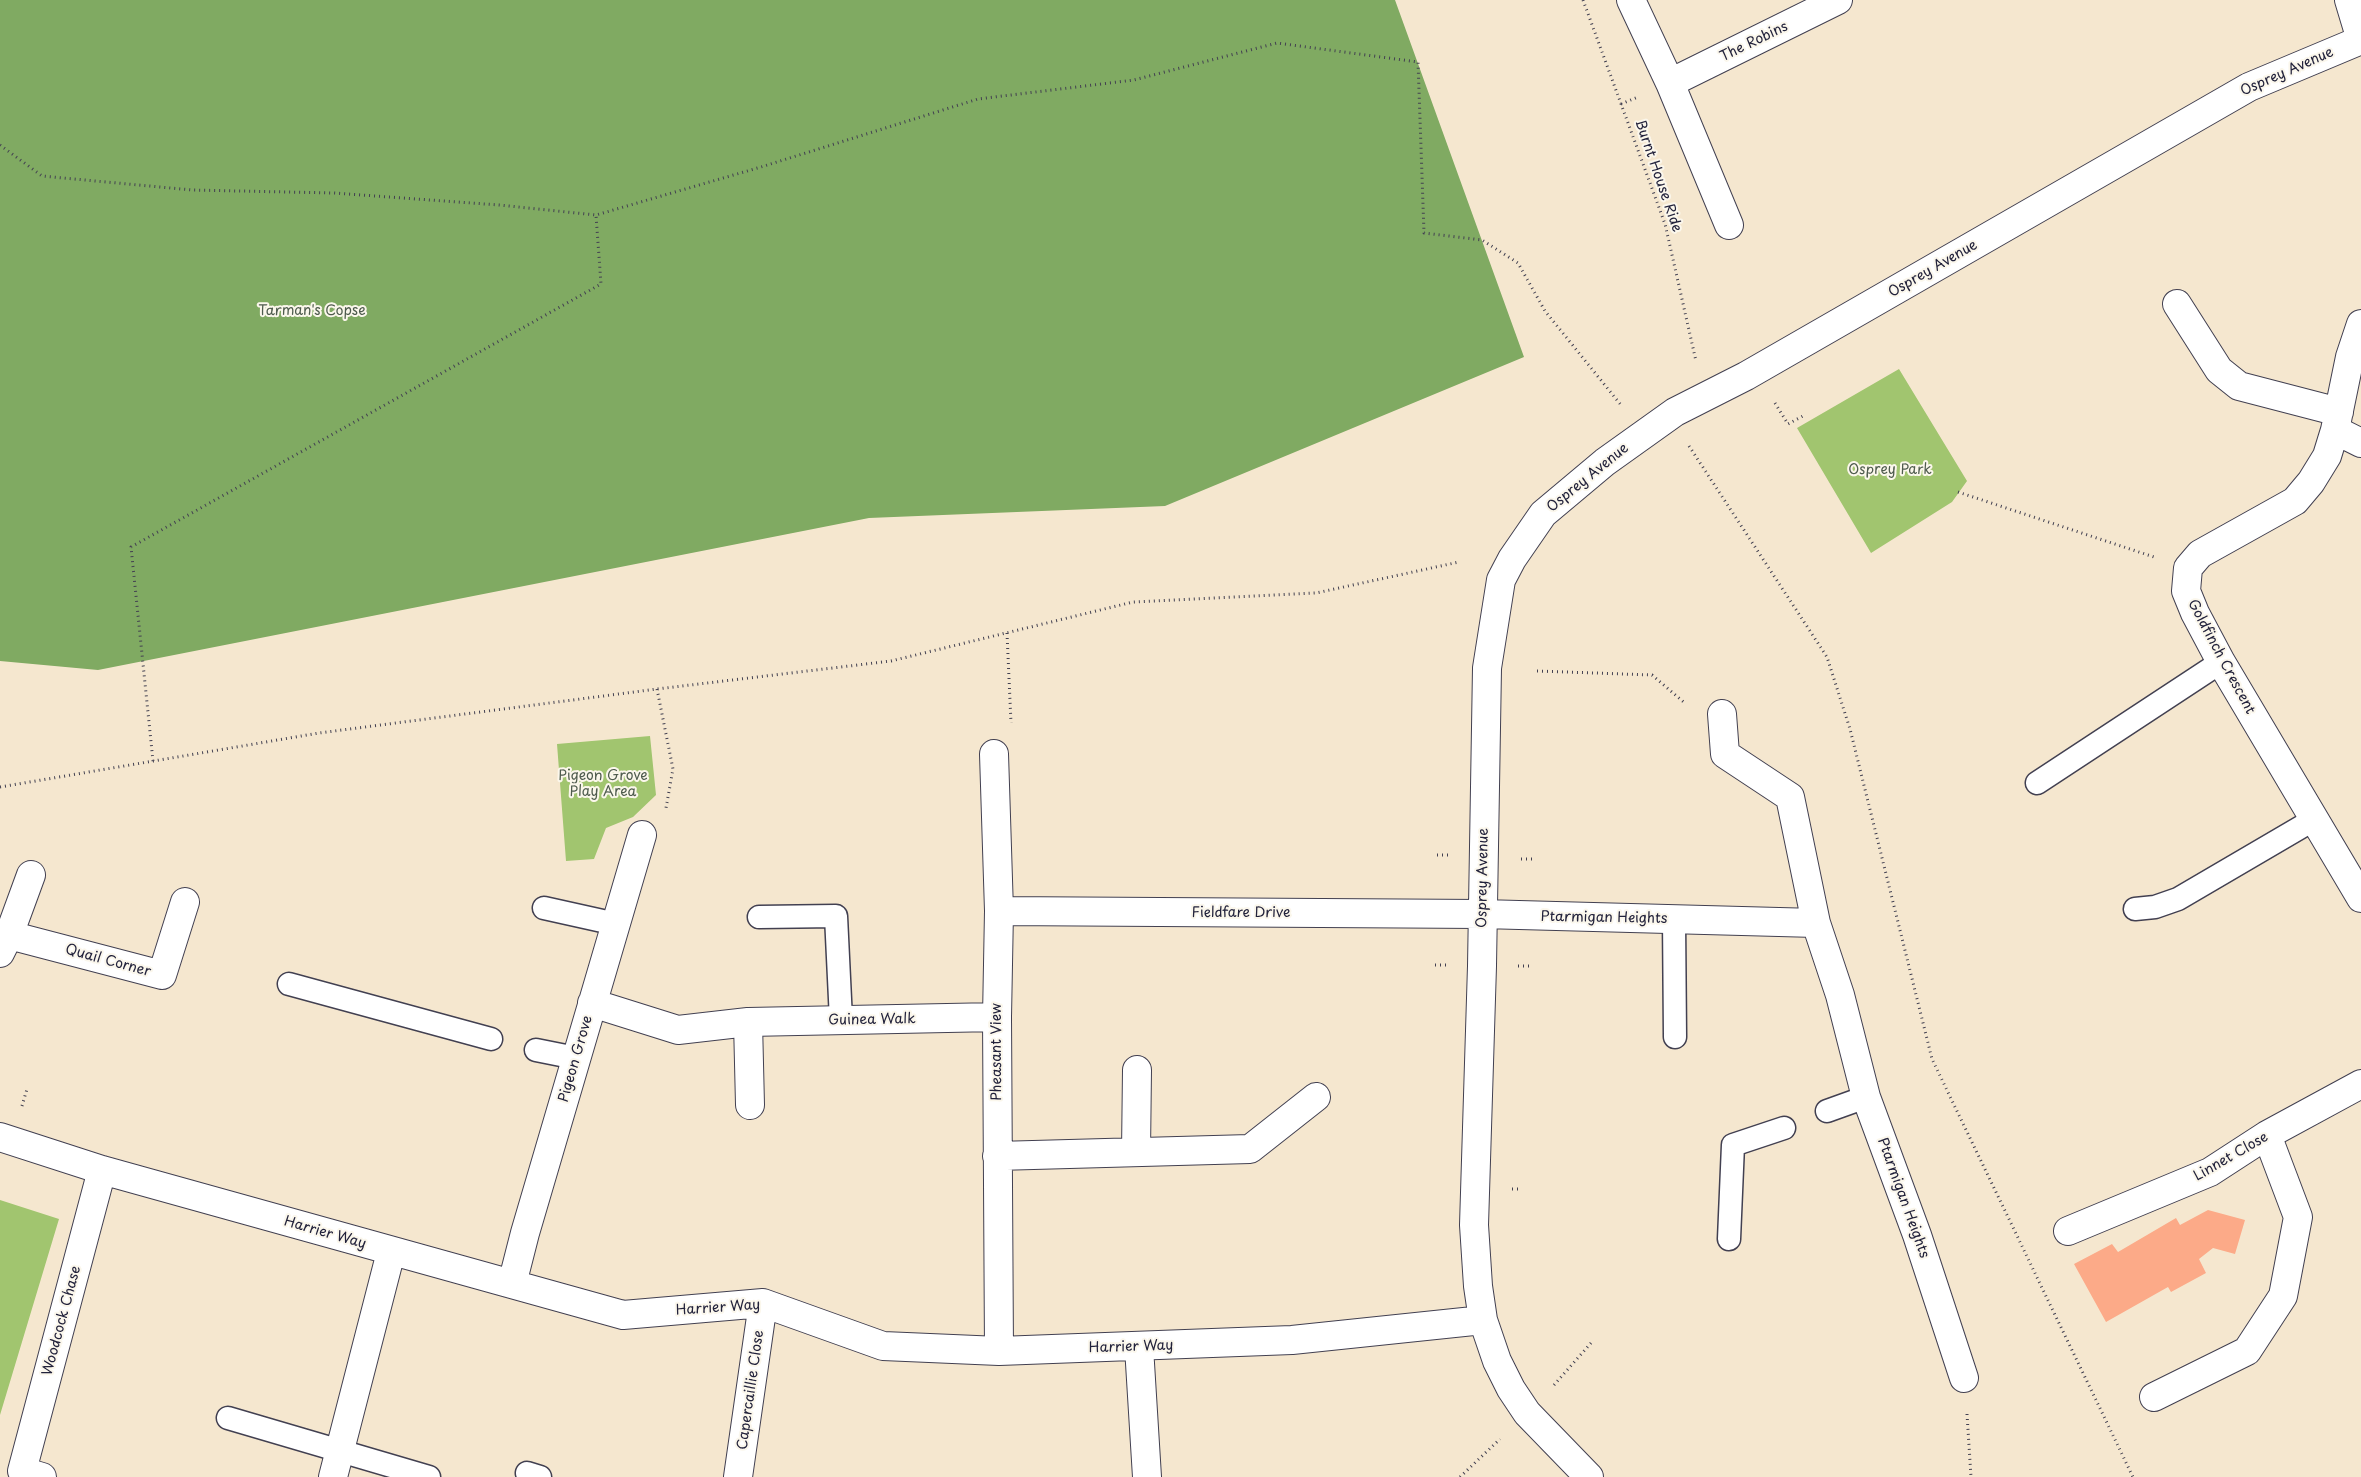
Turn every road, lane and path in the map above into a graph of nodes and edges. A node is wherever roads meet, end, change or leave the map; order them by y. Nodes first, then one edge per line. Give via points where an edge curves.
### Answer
1 (1583, 0) edge
2 (1631, 0) edge
3 (1838, 0) edge
4 (2348, 0) edge
5 (2361, 40) edge
6 (1670, 84) junction
7 (0, 144) edge
8 (596, 215) junction
9 (1730, 225) dead end
10 (2176, 304) dead end
11 (2361, 324) edge
12 (1696, 364) dead end
13 (1775, 403) dead end
14 (1622, 406) dead end
15 (1803, 416) dead end
16 (2337, 421) junction
17 (2361, 443) edge
18 (1691, 452) dead end
19 (1958, 492) dead end
20 (1459, 562) dead end
21 (2188, 568) junction
22 (1007, 632) junction
23 (2221, 662) junction
24 (1538, 671) dead end
25 (657, 688) junction
26 (1723, 725) joint
27 (994, 754) joint
28 (153, 761) junction
29 (2036, 783) dead end
30 (0, 787) edge
31 (2313, 820) junction
32 (642, 835) joint
33 (31, 875) dead end
34 (2361, 898) edge
35 (185, 902) dead end
36 (544, 908) dead end
37 (2135, 909) dead end
38 (999, 911) junction
39 (1482, 914) junction
40 (760, 917) dead end
41 (1674, 919) junction
42 (1816, 923) junction
43 (616, 924) junction
44 (4, 944) edge
45 (289, 984) dead end
46 (592, 1004) junction
47 (997, 1017) junction
48 (841, 1020) junction
49 (748, 1022) junction
50 (1675, 1037) dead end
51 (490, 1039) dead end
52 (536, 1050) dead end
53 (576, 1058) junction
54 (1137, 1070) dead end
55 (2361, 1084) edge
56 (1316, 1097) dead end
57 (1866, 1097) junction
58 (750, 1105) dead end
59 (1827, 1111) dead end
60 (1784, 1128) dead end
61 (2267, 1135) junction
62 (0, 1137) edge
63 (1136, 1152) junction
64 (997, 1156) junction
65 (102, 1170) junction
66 (2068, 1231) dead end
67 (1729, 1239) dead end
68 (391, 1252) junction
69 (512, 1284) junction
70 (763, 1303) junction
71 (1483, 1320) junction
72 (1592, 1343) dead end
73 (1138, 1347) junction
74 (999, 1351) junction
75 (1964, 1378) joint
76 (1549, 1390) dead end
77 (2154, 1397) dead end
78 (228, 1418) dead end
79 (1505, 1435) dead end
80 (339, 1451) junction
81 (28, 1475) edge
82 (333, 1477) edge
83 (429, 1477) edge
84 (738, 1477) edge
85 (1147, 1477) edge
86 (1460, 1477) edge
87 (1589, 1477) edge
88 (1971, 1477) edge
89 (2133, 1477) edge

1 - 12 path, Burnt House Ride via 1665,224
2 - 6 street
3 - 6 street, The Robins
4 - 5 street
5 - 39 street, Osprey Avenue via 2249,87 1746,376 1675,412 1605,462 1543,514 1524,539 1501,580 1493,621 1487,668
6 - 9 street
7 - 8 path via 42,176 192,190 334,194
8 - 14 path via 978,99 1134,80 1277,43 1418,62 1424,234 1482,240 1518,263 1544,311
8 - 28 path via 601,284 131,547
10 - 16 street via 2219,370 2239,386
11 - 16 street via 2350,357
13 - 15 path via 1788,424
16 - 17 street
16 - 21 street via 2327,456 2295,501 2200,554
18 - 89 path via 1826,657 1850,729 1932,1059
19 - 21 path
20 - 22 path via 1316,593 1133,602
21 - 23 street, Goldfinch Crescent via 2186,591
22 - 25 path via 891,661
22 - 27 path via 1011,728
23 - 29 lane
23 - 31 street, Goldfinch Crescent
24 - 26 path via 1652,675
25 - 28 path via 319,733
25 - 32 path via 673,769 664,821
26 - 42 street, Ptarmigan Heights via 1725,754 1790,797
27 - 38 street, Pheasant View
28 - 30 path
31 - 34 street, Goldfinch Crescent
31 - 37 lane via 2178,899 2155,907
32 - 43 street, Pigeon Grove
33 - 44 street, Quail Corner
35 - 44 street, Quail Corner via 162,975
36 - 43 lane
38 - 39 street, Fieldfare Drive
38 - 47 street, Pheasant View
39 - 41 street, Ptarmigan Heights
39 - 71 street, Osprey Avenue via 1474,1225
40 - 48 lane via 836,916
41 - 42 street, Ptarmigan Heights
41 - 50 lane
42 - 57 street, Ptarmigan Heights via 1840,995
43 - 46 street, Pigeon Grove
45 - 51 lane
46 - 49 street, Guinea Walk via 678,1030
46 - 53 street, Pigeon Grove
47 - 48 street, Guinea Walk
47 - 64 street, Pheasant View
48 - 49 street, Guinea Walk
49 - 58 street
52 - 53 lane
53 - 69 street, Pigeon Grove
54 - 63 street
55 - 61 street, Linnet Close
56 - 63 street via 1250,1149
57 - 59 lane
57 - 75 street, Ptarmigan Heights via 1917,1235
60 - 67 lane via 1733,1145
61 - 66 street, Linnet Close via 2210,1172
61 - 77 street via 2298,1217 2283,1296 2247,1351
62 - 65 street, Harrier Way
63 - 64 street
64 - 74 street, Pheasant View
65 - 68 street, Harrier Way
65 - 81 street, Woodcock Chase
68 - 69 street, Harrier Way
68 - 80 street
69 - 70 street, Harrier Way via 623,1314
70 - 74 street, Harrier Way via 883,1346
70 - 84 street, Capercaillie Close
71 - 73 street, Harrier Way via 1292,1340
71 - 87 street, Osprey Avenue via 1497,1361 1521,1405
72 - 76 path
73 - 74 street, Harrier Way
73 - 85 street
75 - 88 path
78 - 80 lane
79 - 86 path
80 - 82 street
80 - 83 lane

